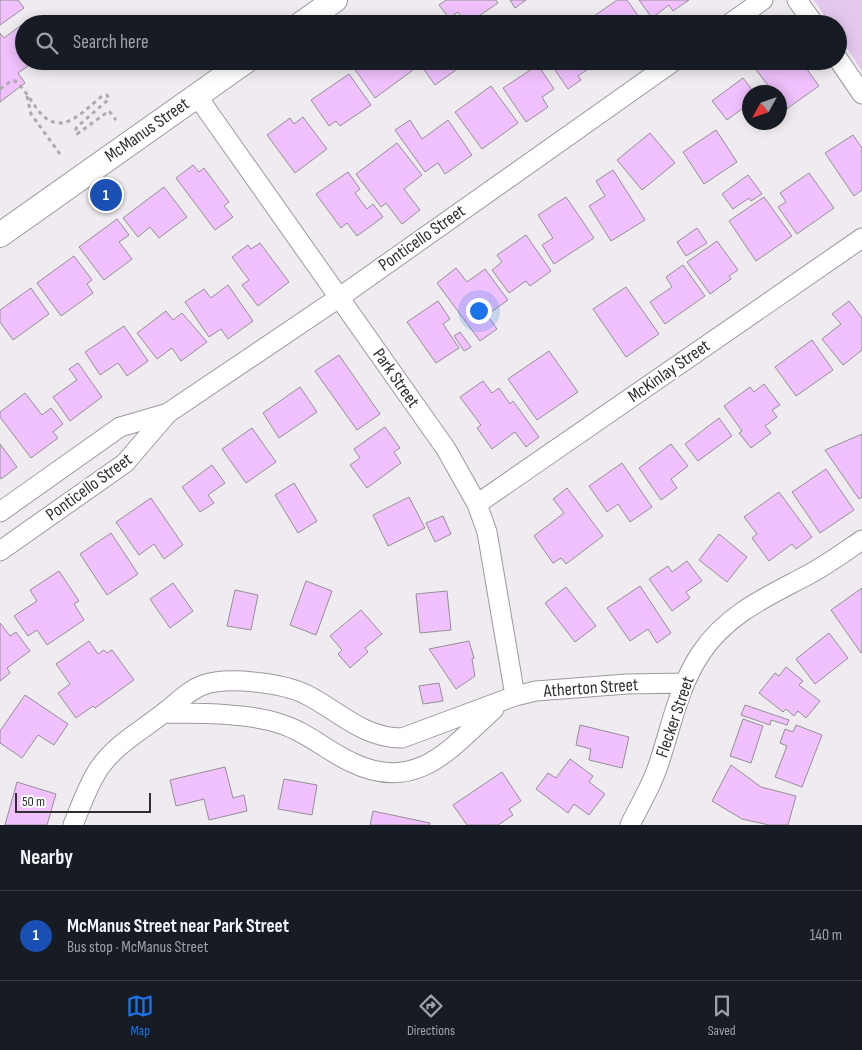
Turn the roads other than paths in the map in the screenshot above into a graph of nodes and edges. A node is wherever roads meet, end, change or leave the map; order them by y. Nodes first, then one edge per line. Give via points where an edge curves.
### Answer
1 (335, 0) edge
2 (763, 0) edge
3 (798, 0) edge
4 (314, 15) edge
5 (742, 15) edge
6 (808, 15) edge
7 (233, 70) edge
8 (661, 70) edge
9 (846, 70) edge
10 (862, 94) edge
11 (196, 96) junction
12 (0, 235) edge
13 (862, 238) edge
14 (340, 297) junction
15 (168, 413) junction
16 (477, 504) junction
17 (0, 512) edge
18 (862, 540) edge
19 (0, 550) edge
20 (684, 684) junction
21 (508, 700) junction
22 (164, 713) junction
23 (72, 825) edge
24 (630, 825) edge

1 - 4 street
2 - 5 street
3 - 6 street
7 - 11 street, McManus Street
8 - 14 street, Ponticello Street
9 - 10 street
11 - 12 street, McManus Street
11 - 14 street, Park Street
13 - 16 street, McKinlay Street
14 - 15 street, Ponticello Street
14 - 16 street, Park Street via 446,449
15 - 17 street, Ponticello Street via 120,427
15 - 19 street, Ponticello Street via 125,462
16 - 21 street, Park Street via 487,532
18 - 20 street, Flecker Street via 804,577 767,595 729,622 702,651
20 - 21 street, Atherton Street via 561,689
20 - 24 street, Flecker Street via 657,769
21 - 22 street, Atherton Street via 402,738 369,732 306,694 258,683 217,681 201,685
21 - 22 street via 444,755 421,769 398,774 375,771 351,762 305,733 280,723 252,717
22 - 23 street, Atherton Street via 112,751 90,783

